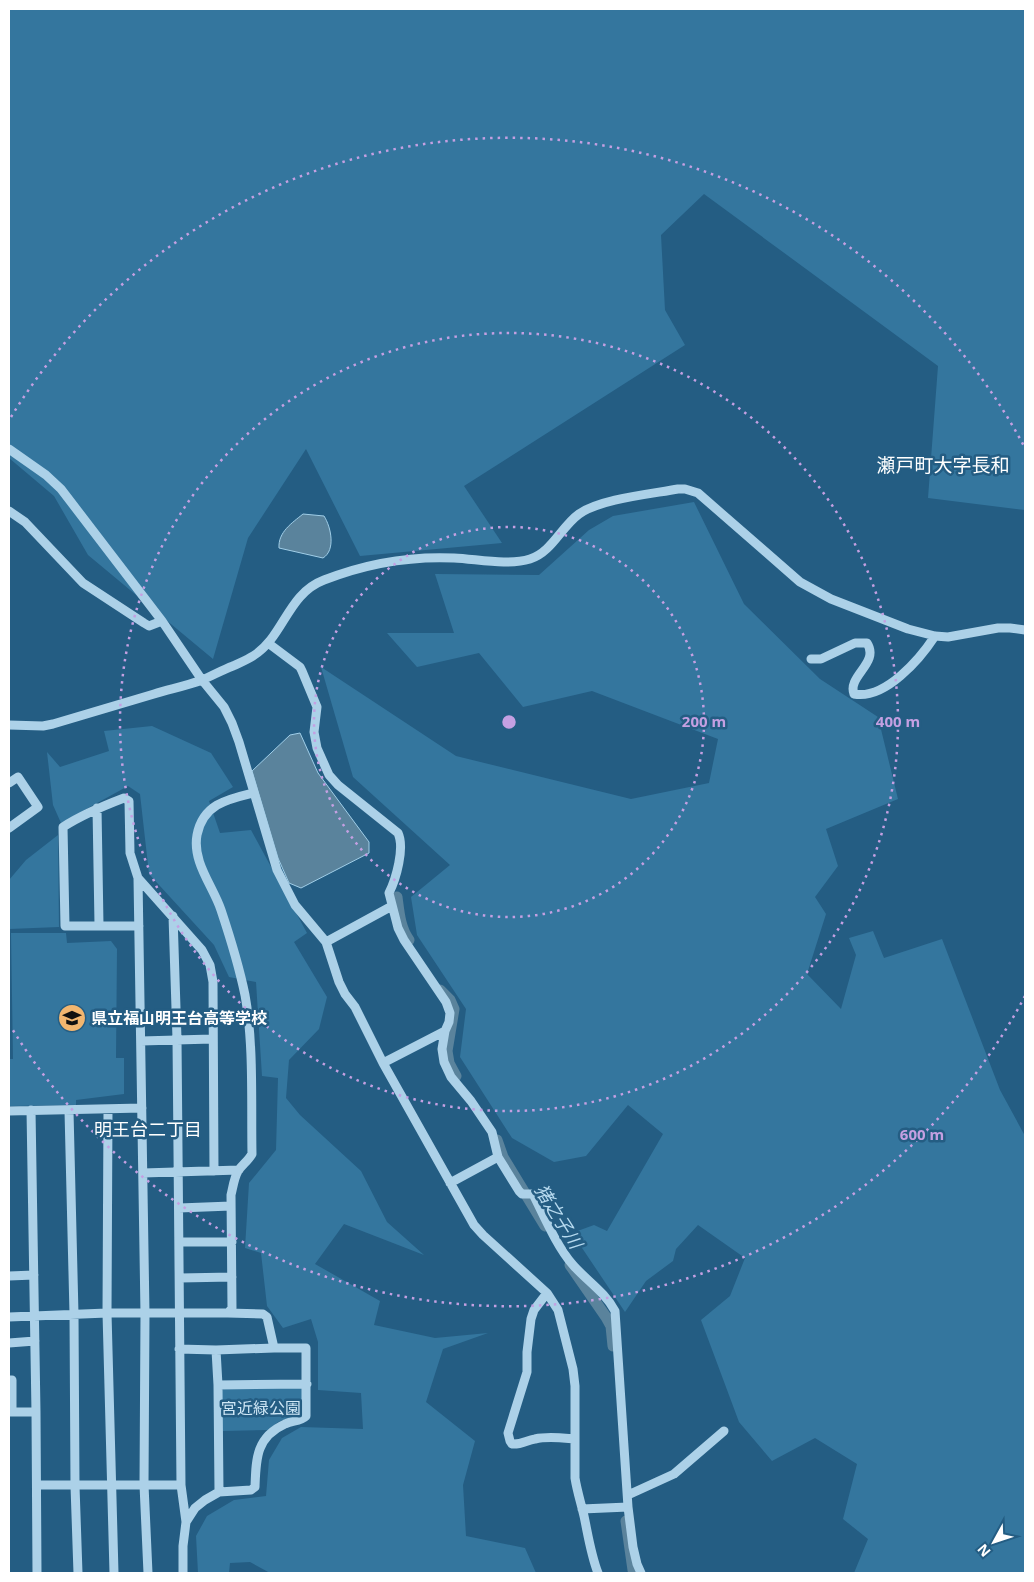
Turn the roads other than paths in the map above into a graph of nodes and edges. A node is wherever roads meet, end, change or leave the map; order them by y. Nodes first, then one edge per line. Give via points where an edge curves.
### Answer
1 (9, 449) edge
2 (9, 511) edge
3 (162, 622) junction
4 (1025, 630) edge
5 (935, 636) junction
6 (268, 643) junction
7 (811, 659) dead end
8 (202, 680) junction
9 (9, 725) edge
10 (9, 783) edge
11 (253, 792) junction
12 (97, 808) junction
13 (9, 828) edge
14 (138, 878) junction
15 (392, 906) junction
16 (173, 916) junction
17 (99, 925) junction
18 (139, 926) junction
19 (326, 942) junction
20 (445, 1031) junction
21 (177, 1039) junction
22 (212, 1039) junction
23 (141, 1041) junction
24 (384, 1063) junction
25 (142, 1108) junction
26 (31, 1110) junction
27 (108, 1110) junction
28 (9, 1111) edge
29 (70, 1111) junction
30 (498, 1158) junction
31 (238, 1170) junction
32 (214, 1171) junction
33 (177, 1172) junction
34 (143, 1173) junction
35 (450, 1183) junction
36 (231, 1206) junction
37 (179, 1208) junction
38 (180, 1242) junction
39 (232, 1242) junction
40 (34, 1275) junction
41 (9, 1276) edge
42 (232, 1277) junction
43 (180, 1278) junction
44 (547, 1293) junction
45 (228, 1312) junction
46 (108, 1313) junction
47 (179, 1313) junction
48 (74, 1314) junction
49 (144, 1314) junction
50 (9, 1317) edge
51 (34, 1317) junction
52 (35, 1341) junction
53 (9, 1343) edge
54 (274, 1348) junction
55 (179, 1349) junction
56 (216, 1350) junction
57 (9, 1380) edge
58 (306, 1384) junction
59 (218, 1385) junction
60 (10, 1412) edge
61 (36, 1412) junction
62 (724, 1431) dead end
63 (575, 1439) junction
64 (37, 1484) junction
65 (111, 1485) junction
66 (144, 1485) junction
67 (182, 1485) junction
68 (75, 1486) junction
69 (219, 1492) junction
70 (628, 1495) junction
71 (624, 1507) junction
72 (582, 1509) junction
73 (186, 1522) junction
74 (37, 1573) edge
75 (78, 1573) edge
76 (114, 1573) edge
77 (148, 1573) edge
78 (183, 1573) edge
79 (598, 1573) edge
80 (641, 1573) edge

1 - 3 street via 61,489
2 - 3 street via 25,522 83,583 149,626
3 - 8 street
4 - 5 street via 998,628 955,636
5 - 6 street via 908,629 815,592 706,498 692,490 678,489 588,508 577,515 548,548 519,562 453,558 406,560 364,567 323,580 294,603
5 - 7 street via 910,667 871,693 858,695 852,690 869,659 867,644 855,643 821,660
6 - 8 street via 252,656
6 - 15 street via 302,671 317,707 314,732 329,775 398,833 401,848 389,893
8 - 9 street via 53,724
8 - 11 street via 224,707 232,723
10 - 13 street via 18,777 38,807
11 - 19 street via 284,887
11 - 31 street via 218,803 201,824 196,846 197,856 221,909 245,995 250,1037 252,1154
12 - 14 street via 124,798 129,801 130,853
12 - 17 street
12 - 17 street via 63,827 65,926
14 - 16 street
14 - 18 street
15 - 19 street
15 - 20 street via 404,940 446,1002 450,1013
16 - 21 street
16 - 22 street via 202,950 210,965
17 - 18 street
18 - 23 street
19 - 24 street via 339,982
20 - 24 street
20 - 30 street via 444,1062 451,1077 492,1132
21 - 22 street
21 - 23 street
21 - 33 street
22 - 32 street
23 - 25 street
24 - 35 street
25 - 27 street
25 - 34 street
26 - 28 street
26 - 29 street
26 - 40 street
27 - 29 street
27 - 46 street
29 - 48 street
30 - 35 street
30 - 70 street via 519,1191 533,1194 573,1265 610,1301 615,1311
31 - 32 street
31 - 36 street via 233,1182
32 - 33 street
33 - 34 street
33 - 37 street
34 - 49 street
35 - 44 street via 474,1225
36 - 37 street
36 - 39 street
37 - 38 street
38 - 39 street
38 - 43 street
39 - 42 street
40 - 41 street
40 - 51 street
42 - 43 street
42 - 45 street via 232,1308
43 - 47 street
44 - 63 street via 558,1310 573,1368
44 - 63 street via 531,1319 527,1372 508,1433 512,1444 551,1437
45 - 47 street
45 - 54 street via 267,1317
46 - 48 street
46 - 49 street
46 - 65 street
47 - 49 street
47 - 55 street
48 - 51 street
48 - 68 street
49 - 66 street
50 - 51 street
51 - 52 street
52 - 53 street
52 - 61 street
54 - 56 street
54 - 58 street via 306,1348
55 - 56 street
55 - 67 street
56 - 59 street
57 - 60 street via 12,1380
58 - 59 street
58 - 69 street via 306,1416 303,1420 276,1428 265,1437 259,1450 255,1487 252,1490
59 - 69 street
60 - 61 street
61 - 64 street
62 - 70 street via 674,1474
63 - 72 street via 575,1478
64 - 68 street
64 - 74 street
65 - 66 street
65 - 68 street
65 - 76 street
66 - 67 street
66 - 77 street
67 - 73 street
68 - 75 street
69 - 73 street via 195,1508
70 - 71 street
71 - 72 street
71 - 80 street
72 - 79 street
73 - 78 street

